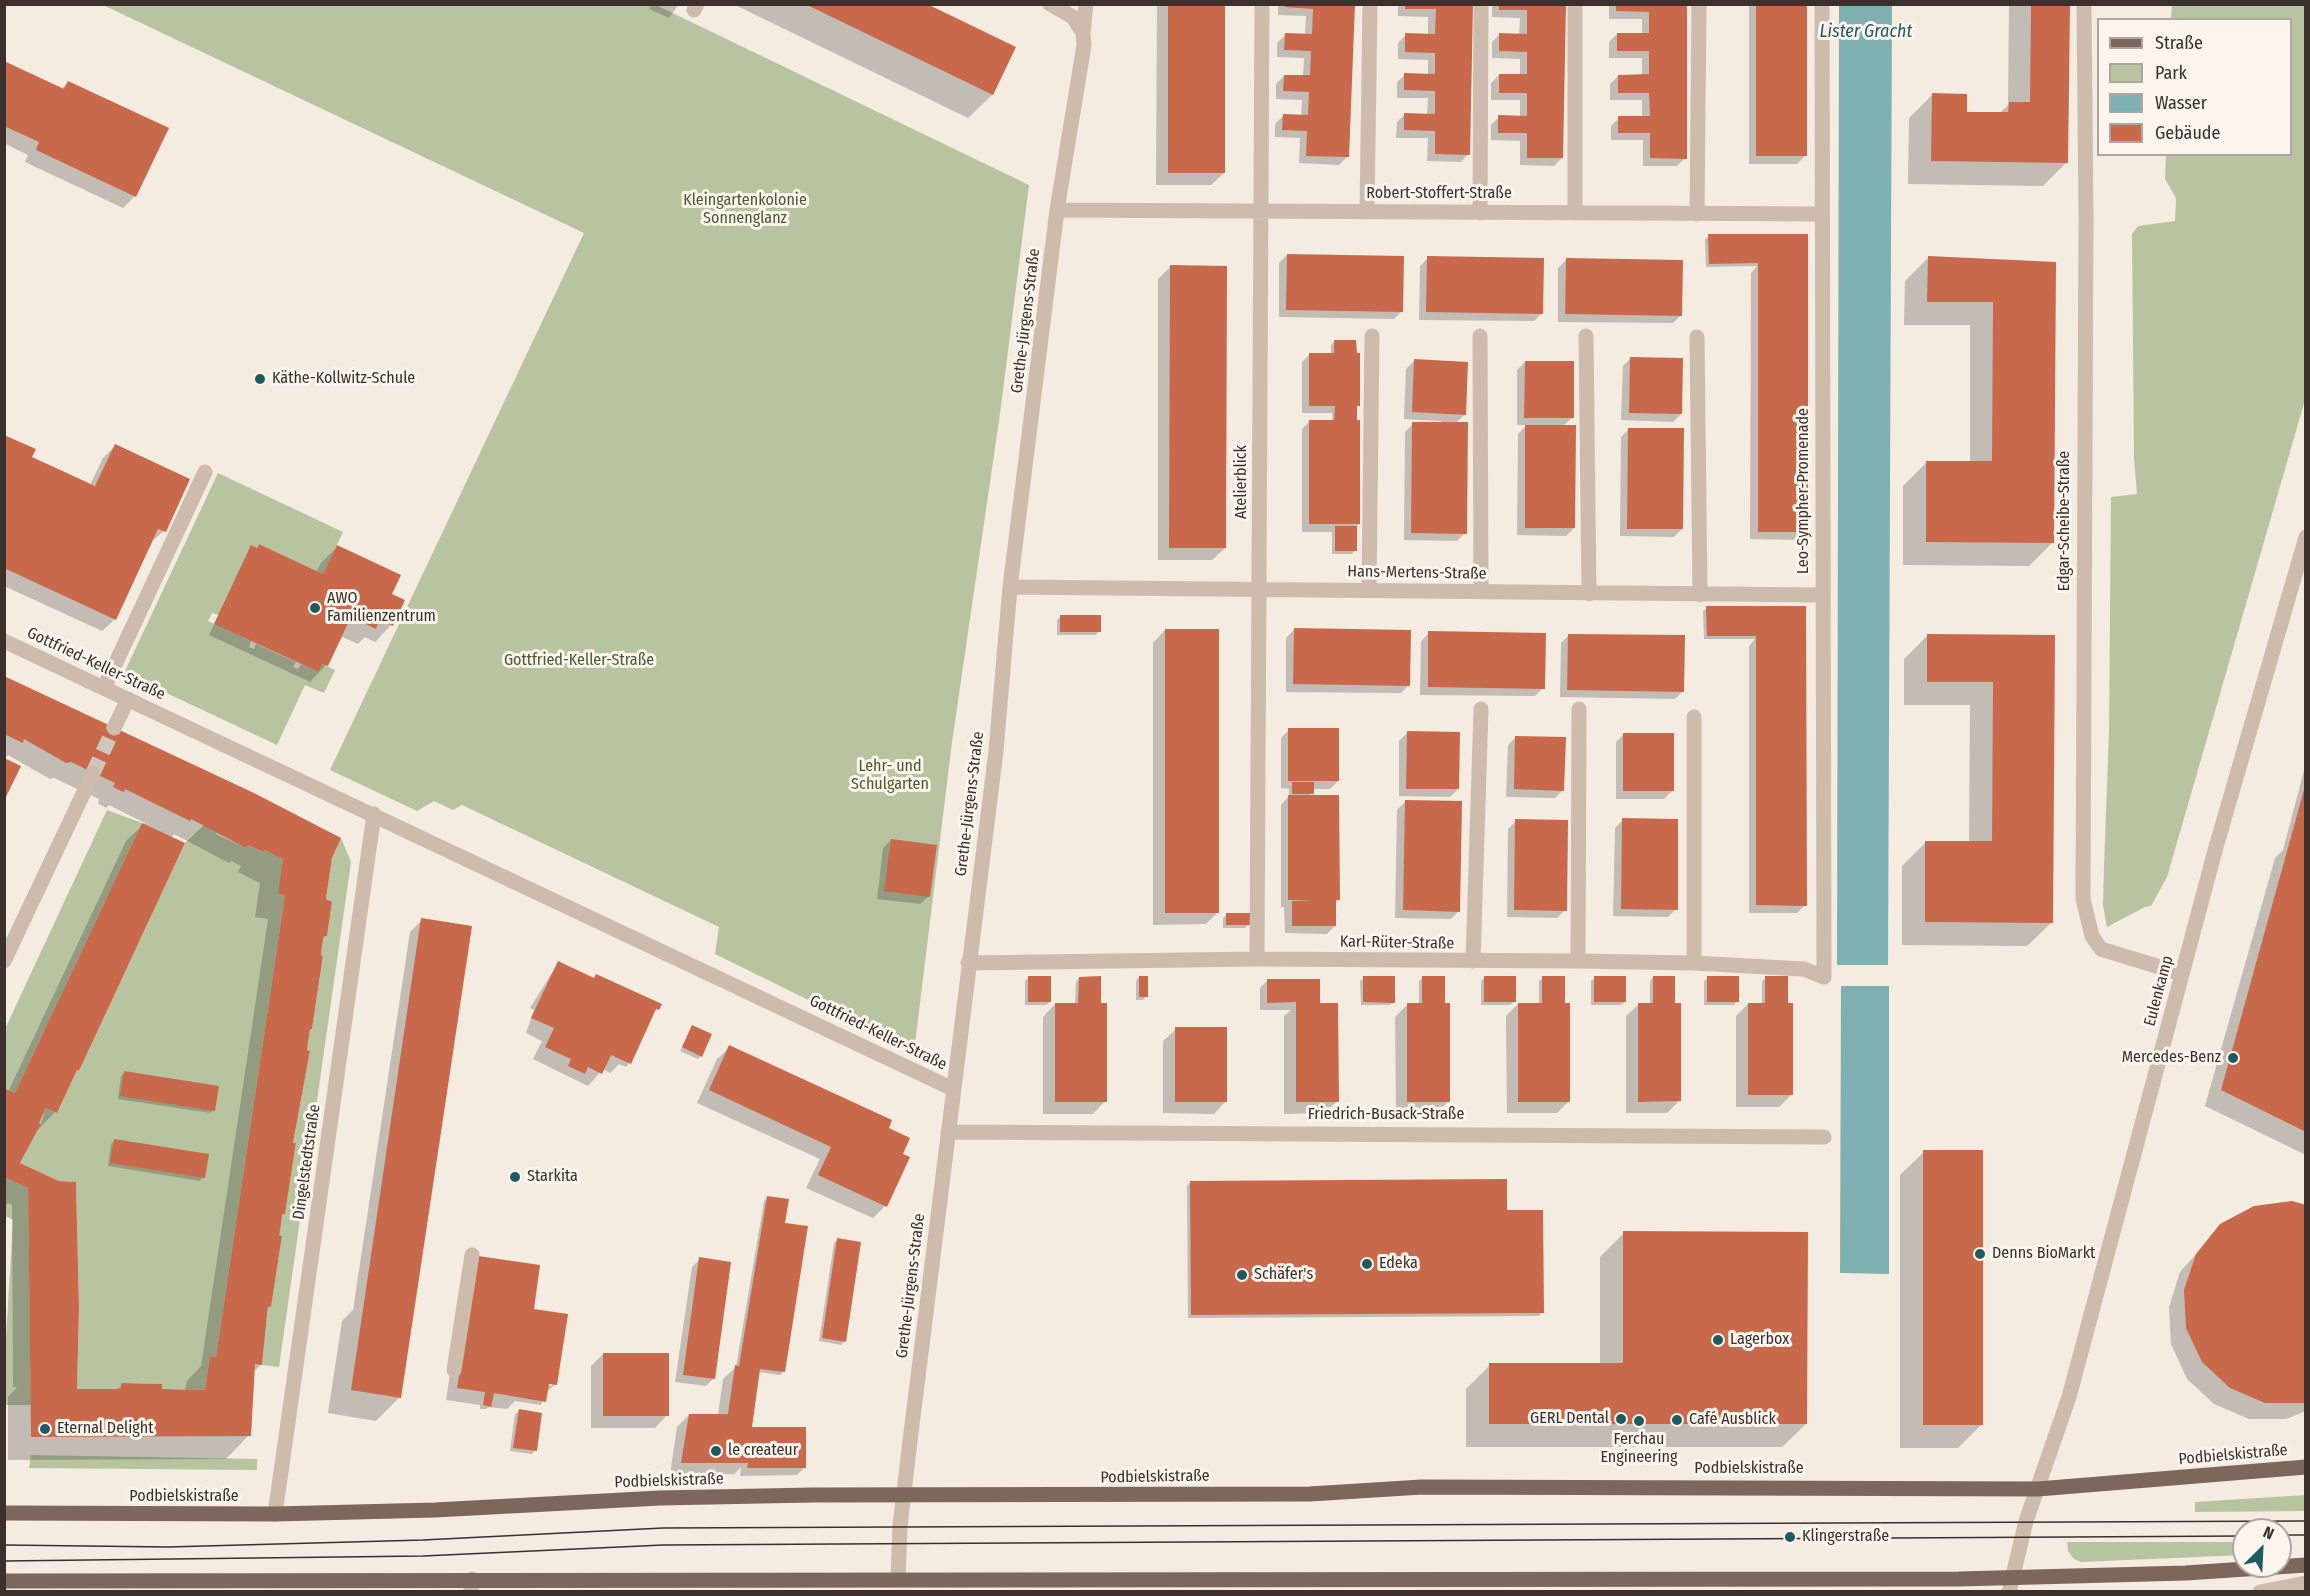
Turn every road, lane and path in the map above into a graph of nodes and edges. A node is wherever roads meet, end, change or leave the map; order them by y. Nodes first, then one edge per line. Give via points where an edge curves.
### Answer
1 (1050, 4) edge
2 (1086, 4) edge
3 (1262, 4) edge
4 (1370, 4) edge
5 (1481, 4) edge
6 (1575, 4) edge
7 (1699, 4) edge
8 (1822, 4) edge
9 (2084, 4) edge
10 (1083, 33) junction
11 (1057, 210) junction
12 (1260, 212) junction
13 (1366, 212) junction
14 (1480, 213) junction
15 (1575, 213) junction
16 (1697, 214) junction
17 (1821, 214) junction
18 (1372, 336) dead end
19 (1480, 336) dead end
20 (1586, 336) dead end
21 (1697, 337) dead end
22 (205, 472) dead end
23 (2306, 537) edge
24 (1010, 587) junction
25 (1260, 588) junction
26 (1369, 590) junction
27 (1481, 592) junction
28 (1589, 594) junction
29 (1700, 595) junction
30 (1823, 595) junction
31 (4, 641) edge
32 (104, 688) junction
33 (128, 699) junction
34 (1481, 708) dead end
35 (1579, 709) dead end
36 (1694, 717) dead end
37 (114, 728) tunnel mouth
38 (93, 773) tunnel mouth
39 (374, 814) junction
40 (1257, 959) junction
41 (4, 961) edge
42 (1473, 961) junction
43 (1578, 961) junction
44 (968, 963) junction
45 (1694, 963) junction
46 (2182, 974) junction
47 (1824, 977) joint
48 (953, 1089) junction
49 (948, 1132) junction
50 (1824, 1137) dead end
51 (472, 1255) dead end
52 (454, 1370) dead end
53 (2306, 1467) edge
54 (2038, 1489) junction
55 (903, 1496) junction
56 (4, 1513) edge
57 (275, 1514) junction
58 (2306, 1565) edge
59 (898, 1579) junction
60 (4, 1581) edge
61 (2306, 1583) edge
62 (471, 1585) edge
63 (2010, 1585) edge
64 (2260, 1592) edge

1 - 10 street via 1073,17
2 - 10 street, Grethe-Jürgens-Straße
3 - 12 street, Atelierblick
4 - 13 street
5 - 14 street
6 - 15 street
7 - 16 street
8 - 17 street, Leo-Sympher-Promenade
9 - 46 street, Edgar-Scheibe-Straße via 2083,899 2092,936 2101,949
10 - 11 street, Grethe-Jürgens-Straße
11 - 12 street, Robert-Stoffert-Straße
11 - 24 street, Grethe-Jürgens-Straße
12 - 13 street, Robert-Stoffert-Straße
12 - 25 street, Atelierblick
13 - 14 street, Robert-Stoffert-Straße
14 - 15 street, Robert-Stoffert-Straße
15 - 16 street, Robert-Stoffert-Straße
16 - 17 street, Robert-Stoffert-Straße
17 - 30 street, Leo-Sympher-Promenade
18 - 26 street
19 - 27 street
20 - 28 street
21 - 29 street
22 - 32 street
23 - 46 street, Eulenkamp
24 - 25 street, Hans-Mertens-Straße
24 - 44 street, Grethe-Jürgens-Straße via 996,751
25 - 26 street, Hans-Mertens-Straße
25 - 40 street, Atelierblick
26 - 27 street, Hans-Mertens-Straße
27 - 28 street, Hans-Mertens-Straße
28 - 29 street, Hans-Mertens-Straße
29 - 30 street, Hans-Mertens-Straße
30 - 47 street, Leo-Sympher-Promenade
31 - 32 street, Gottfried-Keller-Straße
32 - 33 street, Gottfried-Keller-Straße
33 - 37 street
33 - 39 street, Gottfried-Keller-Straße
34 - 42 street
35 - 43 street
36 - 45 street
38 - 41 street
39 - 48 street, Gottfried-Keller-Straße
39 - 57 street, Dingelstedtstraße
40 - 42 street, Karl-Rüter-Straße
40 - 44 street, Karl-Rüter-Straße
42 - 43 street, Karl-Rüter-Straße
43 - 45 street, Karl-Rüter-Straße
44 - 48 street, Grethe-Jürgens-Straße
45 - 47 street, Karl-Rüter-Straße via 1804,969
46 - 54 street, Eulenkamp via 2069,1397
48 - 49 street, Grethe-Jürgens-Straße
49 - 50 street, Friedrich-Busack-Straße
49 - 55 street, Grethe-Jürgens-Straße
51 - 52 street
53 - 54 main road, Podbielskistraße
54 - 55 main road, Podbielskistraße via 1442,1486 1310,1494
54 - 63 street
55 - 57 main road, Podbielskistraße via 660,1498
55 - 59 street, Grethe-Jürgens-Straße
56 - 57 main road, Podbielskistraße
58 - 63 main road
59 - 62 main road
59 - 63 main road
60 - 62 main road
61 - 64 street

